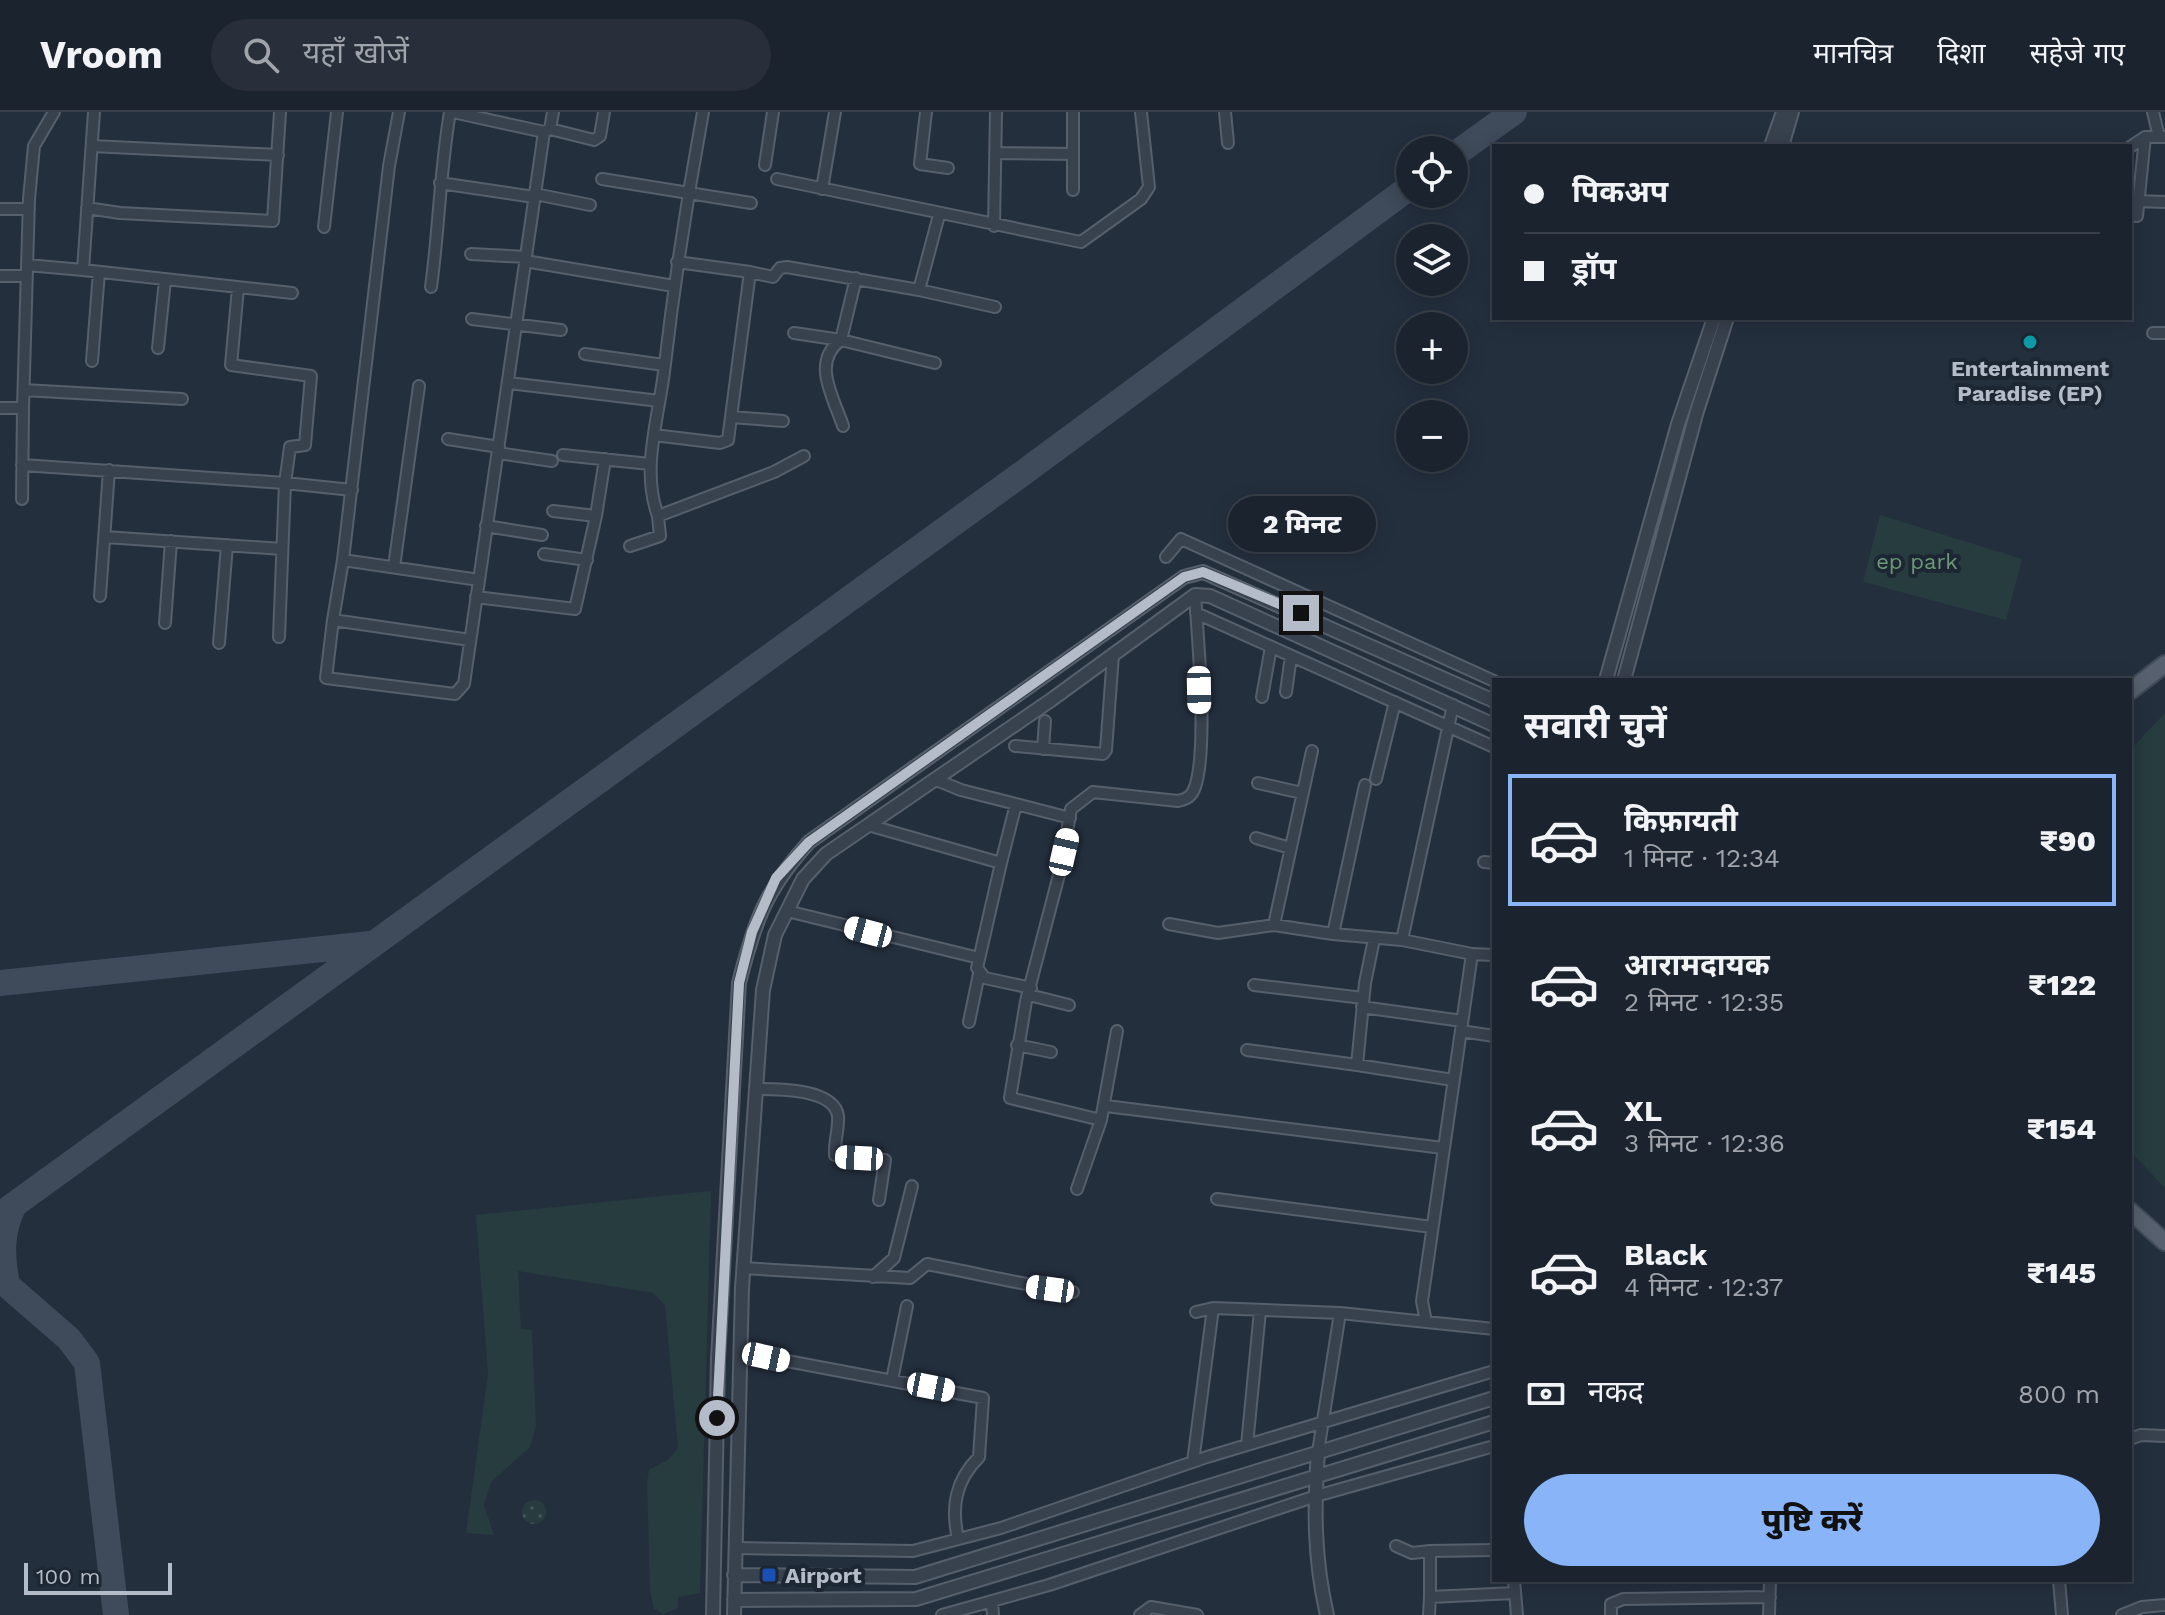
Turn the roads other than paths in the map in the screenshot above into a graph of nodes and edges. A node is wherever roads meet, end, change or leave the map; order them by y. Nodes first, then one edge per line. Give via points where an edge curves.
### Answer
1 (54, 112) edge
2 (94, 112) edge
3 (280, 112) edge
4 (337, 112) edge
5 (399, 112) edge
6 (452, 112) edge
7 (553, 112) edge
8 (604, 112) edge
9 (703, 112) edge
10 (773, 112) edge
11 (835, 112) edge
12 (926, 112) edge
13 (996, 112) edge
14 (1073, 112) edge
15 (1141, 112) edge
16 (1225, 112) edge
17 (1783, 112) edge
18 (1792, 112) edge
19 (2153, 112) edge
20 (547, 130) junction
21 (2145, 137) junction
22 (2162, 137) edge
23 (1228, 143) dead end
24 (1772, 144) edge
25 (1783, 144) edge
26 (92, 146) junction
27 (2132, 146) edge
28 (995, 153) junction
29 (1073, 154) junction
30 (278, 155) junction
31 (765, 165) dead end
32 (948, 168) dead end
33 (602, 179) dead end
34 (777, 179) dead end
35 (440, 183) junction
36 (822, 189) junction
37 (689, 190) junction
38 (1073, 190) dead end
39 (534, 195) junction
40 (2138, 201) junction
41 (2165, 202) edge
42 (751, 203) dead end
43 (590, 205) dead end
44 (87, 208) junction
45 (0, 209) edge
46 (29, 209) junction
47 (939, 215) junction
48 (2132, 215) edge
49 (994, 226) junction
50 (324, 227) dead end
51 (471, 254) dead end
52 (526, 259) junction
53 (677, 262) junction
54 (27, 270) junction
55 (83, 270) junction
56 (99, 272) junction
57 (750, 272) junction
58 (0, 276) edge
59 (856, 278) junction
60 (165, 280) junction
61 (674, 286) junction
62 (431, 287) dead end
63 (238, 288) junction
64 (919, 290) junction
65 (292, 293) dead end
66 (995, 307) dead end
67 (472, 319) dead end
68 (1713, 320) edge
69 (1726, 320) edge
70 (517, 325) junction
71 (561, 330) dead end
72 (794, 333) dead end
73 (2153, 333) dead end
74 (2165, 333) edge
75 (841, 340) junction
76 (158, 348) dead end
77 (585, 354) dead end
78 (92, 361) dead end
79 (935, 363) dead end
80 (664, 365) junction
81 (509, 383) junction
82 (419, 386) dead end
83 (24, 390) junction
84 (182, 399) dead end
85 (659, 401) junction
86 (0, 408) edge
87 (23, 408) junction
88 (731, 417) junction
89 (783, 421) dead end
90 (843, 426) dead end
91 (654, 435) junction
92 (448, 439) dead end
93 (498, 450) junction
94 (563, 455) dead end
95 (804, 456) dead end
96 (605, 459) junction
97 (552, 461) dead end
98 (650, 464) junction
99 (22, 465) junction
100 (109, 470) junction
101 (285, 483) junction
102 (352, 490) junction
103 (22, 499) dead end
104 (553, 511) dead end
105 (596, 516) junction
106 (658, 516) junction
107 (486, 526) junction
108 (542, 535) dead end
109 (105, 537) junction
110 (171, 541) junction
111 (227, 545) junction
112 (630, 546) dead end
113 (282, 549) junction
114 (544, 554) dead end
115 (1166, 557) dead end
116 (343, 560) junction
117 (587, 560) junction
118 (394, 567) junction
119 (1184, 577) junction
120 (479, 580) junction
121 (1195, 595) junction
122 (100, 596) dead end
123 (476, 597) junction
124 (1196, 613) junction
125 (333, 620) junction
126 (165, 623) dead end
127 (279, 637) dead end
128 (470, 640) junction
129 (219, 643) dead end
130 (1271, 647) junction
131 (1113, 655) junction
132 (1291, 656) junction
133 (2165, 664) edge
134 (1607, 678) edge
135 (1625, 678) edge
136 (1492, 680) edge
137 (2132, 689) edge
138 (1286, 692) dead end
139 (1262, 697) dead end
140 (1492, 700) edge
141 (1395, 702) junction
142 (1453, 705) junction
143 (1045, 721) dead end
144 (1492, 724) edge
145 (1449, 726) junction
146 (1015, 746) dead end
147 (1492, 746) edge
148 (1043, 749) junction
149 (1312, 751) dead end
150 (934, 779) junction
151 (1376, 779) dead end
152 (1258, 783) dead end
153 (1365, 785) dead end
154 (1302, 793) junction
155 (1016, 804) junction
156 (1070, 818) junction
157 (868, 825) junction
158 (1256, 838) dead end
159 (1290, 848) junction
160 (1001, 863) junction
161 (787, 911) junction
162 (1169, 924) dead end
163 (1274, 925) junction
164 (1333, 934) junction
165 (1374, 939) junction
166 (1402, 940) junction
167 (1472, 954) junction
168 (1492, 955) edge
169 (979, 958) junction
170 (979, 974) junction
171 (1254, 985) dead end
172 (1030, 992) junction
173 (1363, 1002) junction
174 (1069, 1005) dead end
175 (969, 1022) dead end
176 (1461, 1026) junction
177 (1117, 1031) dead end
178 (1492, 1035) edge
179 (1017, 1045) junction
180 (1247, 1050) dead end
181 (1051, 1052) dead end
182 (1357, 1065) junction
183 (1453, 1080) junction
184 (734, 1088) junction
185 (757, 1089) junction
186 (1106, 1106) junction
187 (1101, 1120) junction
188 (1443, 1148) junction
189 (912, 1186) dead end
190 (1077, 1189) dead end
191 (1217, 1199) dead end
192 (879, 1200) dead end
193 (2132, 1213) edge
194 (1432, 1227) junction
195 (2165, 1242) edge
196 (724, 1260) junction
197 (744, 1264) junction
198 (873, 1277) junction
199 (1073, 1292) dead end
200 (907, 1306) dead end
201 (1213, 1308) junction
202 (1260, 1311) junction
203 (1196, 1312) dead end
204 (1340, 1313) junction
205 (1426, 1322) junction
206 (1492, 1329) edge
207 (740, 1356) junction
208 (1492, 1372) edge
209 (892, 1380) junction
210 (1492, 1399) edge
211 (1322, 1423) junction
212 (1492, 1423) edge
213 (2165, 1436) edge
214 (2132, 1438) edge
215 (1247, 1445) junction
216 (1492, 1447) edge
217 (1318, 1452) junction
218 (1193, 1462) junction
219 (1317, 1474) junction
220 (1316, 1496) junction
221 (958, 1539) junction
222 (1396, 1546) dead end
223 (735, 1548) junction
224 (1492, 1550) edge
225 (1430, 1551) junction
226 (1514, 1582) edge
227 (1770, 1582) edge
228 (2059, 1582) edge
229 (714, 1584) junction
230 (734, 1588) junction
231 (1515, 1593) junction
232 (1430, 1597) junction
233 (1770, 1597) junction
234 (992, 1601) junction
235 (2165, 1605) edge
236 (713, 1610) edge
237 (2149, 1611) edge
238 (734, 1615) edge
239 (942, 1615) edge
240 (993, 1615) edge
241 (1140, 1615) edge
242 (1197, 1615) edge
243 (1327, 1615) edge
244 (1429, 1615) edge
245 (1517, 1615) edge
246 (1611, 1615) edge
247 (1769, 1615) edge
248 (2062, 1615) edge
249 (2122, 1615) edge

1 - 46 street via 34,146
2 - 26 street
3 - 30 street
4 - 50 street
5 - 102 street
6 - 20 street
6 - 35 street
7 - 20 street
8 - 20 street via 600,136 594,140
9 - 37 street
10 - 31 street
11 - 36 street
12 - 32 street via 920,164
13 - 28 street
14 - 29 street
15 - 49 street via 1149,187 1141,199 1081,242
16 - 23 street
17 - 24 street
18 - 25 street
19 - 22 street
20 - 39 street
21 - 22 street
21 - 27 street
21 - 40 street
26 - 30 street
26 - 44 street
28 - 29 street
28 - 49 street
29 - 38 street
30 - 44 street via 274,216 269,223
33 - 37 street
34 - 36 street
35 - 39 street
35 - 62 street
36 - 47 street
37 - 42 street
37 - 53 street
39 - 43 street
39 - 52 street
40 - 41 street
40 - 48 street via 2137,216
44 - 55 street
45 - 46 street
46 - 54 street
47 - 49 street
47 - 64 street
51 - 52 street
52 - 61 street
52 - 70 street
53 - 57 street
53 - 61 street
54 - 55 street
54 - 58 street
54 - 83 street
55 - 56 street
56 - 60 street
56 - 78 street
57 - 59 street via 773,277 787,267
57 - 88 street
59 - 64 street
59 - 75 street
60 - 63 street
60 - 76 street
61 - 80 street
63 - 65 street
63 - 101 street via 232,366 311,374 305,445 290,447
64 - 66 street
67 - 70 street
68 - 134 street via 1678,424
69 - 135 street
70 - 71 street
70 - 81 street
72 - 75 street
73 - 74 street
75 - 79 street
75 - 90 street via 825,355 824,366
77 - 80 street
80 - 85 street
81 - 85 street
81 - 93 street
82 - 118 street
83 - 84 street
83 - 87 street
85 - 91 street
86 - 87 street
87 - 99 street
88 - 89 street
88 - 91 street via 728,440 720,443
91 - 98 street
92 - 93 street
93 - 97 street
93 - 107 street
94 - 96 street
95 - 106 street
96 - 98 street
96 - 105 street
98 - 106 street via 651,498
99 - 100 street
99 - 103 street
100 - 101 street
100 - 109 street
101 - 102 street
101 - 113 street
102 - 116 street
104 - 105 street
105 - 117 street
106 - 112 street via 660,536
107 - 108 street
107 - 120 street
109 - 110 street
109 - 122 street
110 - 111 street
110 - 126 street
111 - 113 street
111 - 129 street
113 - 127 street
114 - 117 street
115 - 136 street via 1181,539
116 - 118 street
116 - 125 street
117 - 123 street via 575,609
118 - 120 street
119 - 121 street
119 - 140 street via 1203,572
119 - 184 street via 809,842 776,878 752,932 739,983
120 - 123 street
121 - 124 street
121 - 131 street
121 - 142 street via 1210,596
123 - 128 street
124 - 130 street
124 - 156 street via 1198,777 1190,796 1178,801 1093,792 1071,809
125 - 128 street
125 - 128 street via 326,678 455,694 464,684
130 - 132 street
130 - 139 street
131 - 148 street via 1106,750 1096,755
131 - 150 street
132 - 138 street
132 - 141 street
133 - 137 main road
141 - 145 street
141 - 151 street
142 - 144 street
142 - 145 street
143 - 148 street
145 - 147 street
145 - 166 street
146 - 148 street
149 - 154 street
150 - 155 street
150 - 157 street
152 - 154 street
153 - 164 street
154 - 159 street
155 - 156 street
155 - 160 street
156 - 172 street
157 - 160 street
157 - 161 street via 826,854 803,879
158 - 159 street
159 - 163 street
160 - 169 street
161 - 169 street
161 - 185 street via 775,935 763,990
162 - 163 street via 1218,933
163 - 164 street
164 - 165 street
165 - 166 street
165 - 173 street
166 - 167 street
167 - 168 street
167 - 176 street
169 - 170 street
170 - 172 street
170 - 175 street
171 - 173 street
172 - 174 street
172 - 179 street
173 - 176 street
173 - 182 street
176 - 178 street
176 - 183 street
177 - 186 street
179 - 181 street
179 - 187 street via 1010,1098
180 - 182 street
182 - 183 street
183 - 188 street
184 - 185 street
184 - 196 street
185 - 192 street via 800,1089 833,1107 838,1118 835,1155 885,1160
185 - 197 street
186 - 187 street
186 - 188 street
187 - 190 street
188 - 194 street
189 - 198 street via 894,1258
191 - 194 street
193 - 195 main road
194 - 205 street via 1422,1301
196 - 197 street
196 - 229 street
197 - 198 street
197 - 207 street
198 - 199 street via 910,1278 927,1264
200 - 209 street
201 - 202 street
201 - 203 street
201 - 218 street
202 - 204 street
202 - 215 street
204 - 205 street
204 - 211 street
205 - 206 street
207 - 209 street
207 - 223 street
208 - 211 street
209 - 221 street via 983,1398 979,1457 964,1472 952,1510
210 - 217 street
211 - 215 street
211 - 217 street
212 - 219 street
213 - 214 street
215 - 218 street
216 - 220 street
217 - 219 street
217 - 230 street via 915,1577
218 - 221 street
219 - 220 street
219 - 230 street via 916,1599
220 - 234 street
220 - 243 street via 1316,1569
221 - 223 street via 913,1551
222 - 225 street via 1412,1553
223 - 230 street
224 - 225 street
225 - 232 street
226 - 231 street
227 - 233 street
228 - 248 street
229 - 230 street
229 - 236 street
230 - 238 street
231 - 232 street
231 - 245 street
232 - 244 street
233 - 246 street via 1623,1599 1611,1604
233 - 247 street
234 - 239 street
234 - 240 street
235 - 237 street
237 - 249 street
241 - 242 street via 1151,1607

